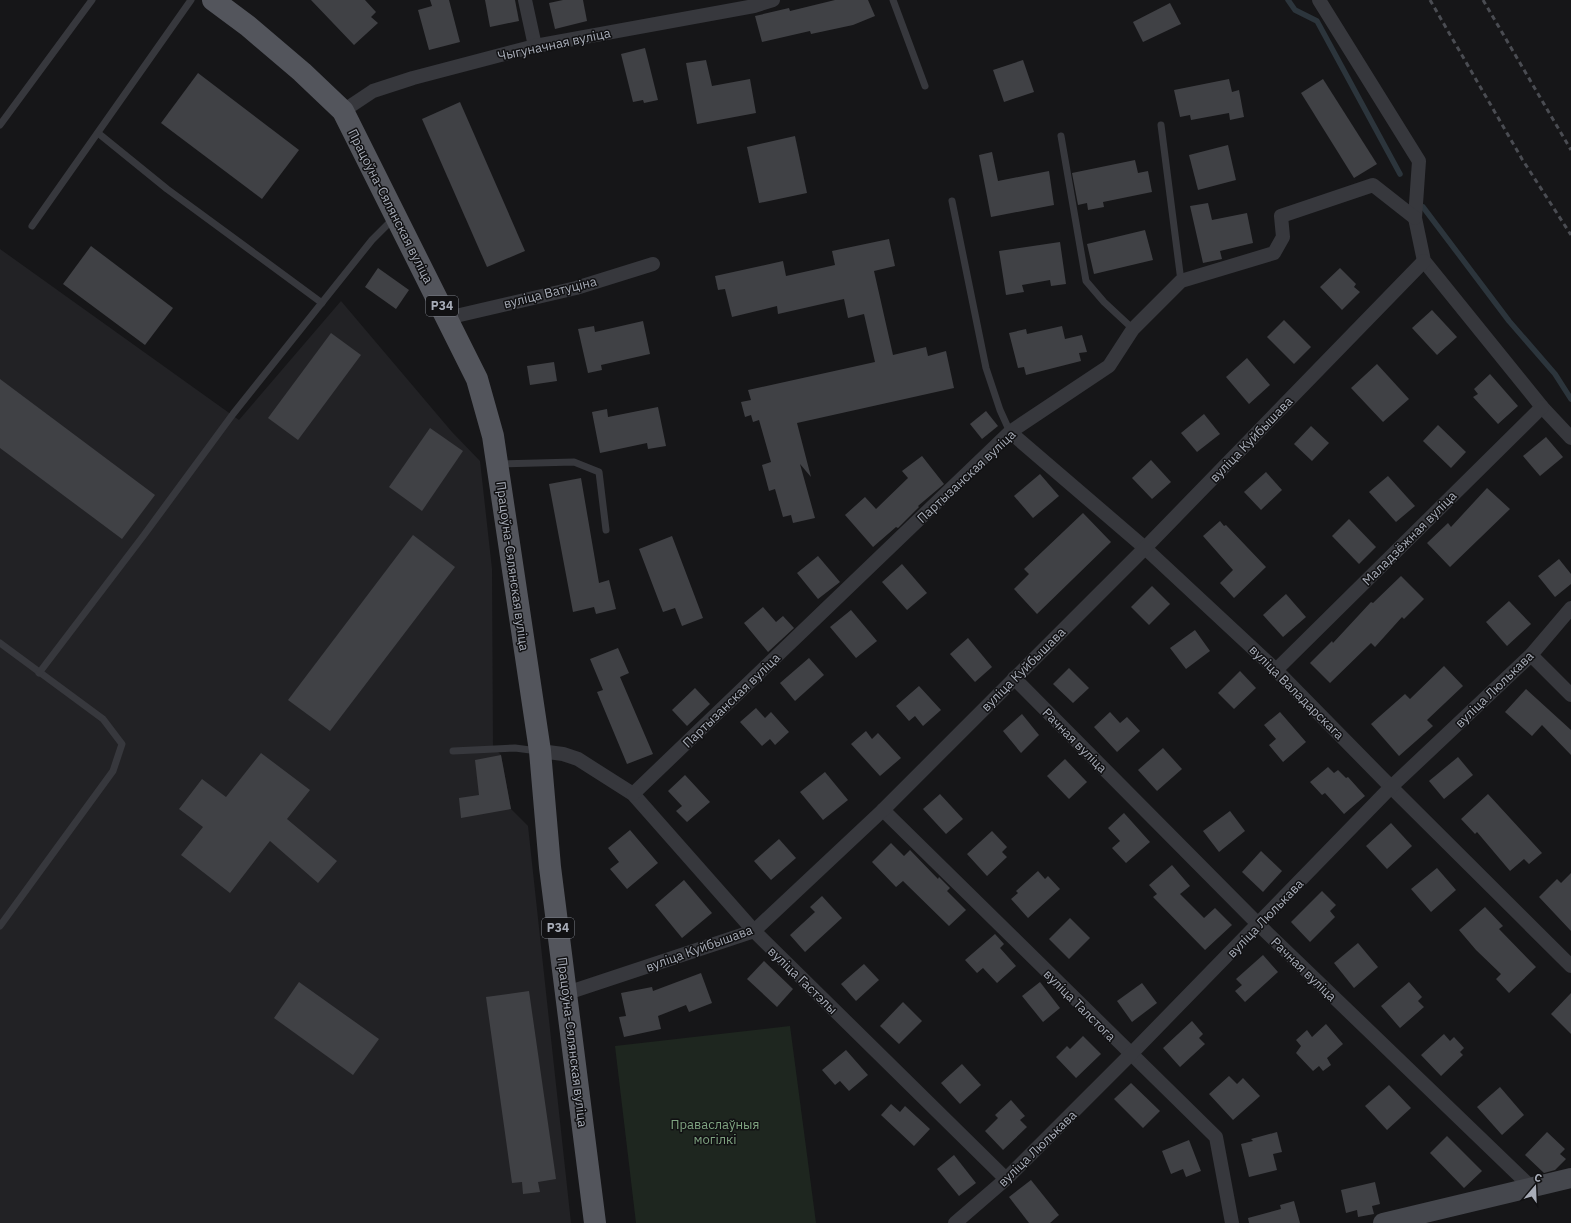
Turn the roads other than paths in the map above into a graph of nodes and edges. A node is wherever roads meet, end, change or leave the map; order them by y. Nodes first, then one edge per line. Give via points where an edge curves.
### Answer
1 (92, 0) edge
2 (191, 0) edge
3 (213, 0) edge
4 (525, 0) edge
5 (773, 0) edge
6 (893, 0) edge
7 (1319, 0) edge
8 (753, 3) edge
9 (535, 46) junction
10 (925, 86) dead end
11 (343, 111) junction
12 (0, 124) edge
13 (1161, 125) dead end
14 (98, 133) junction
15 (1061, 136) dead end
16 (952, 201) dead end
17 (396, 216) junction
18 (1414, 218) junction
19 (32, 226) dead end
20 (1424, 261) junction
21 (653, 264) dead end
22 (1181, 281) junction
23 (322, 303) junction
24 (447, 318) junction
25 (1133, 329) junction
26 (1542, 407) junction
27 (1010, 432) junction
28 (1571, 438) edge
29 (497, 464) junction
30 (606, 530) dead end
31 (1145, 548) junction
32 (1571, 608) edge
33 (0, 643) edge
34 (1531, 655) junction
35 (1276, 670) junction
36 (39, 673) junction
37 (1014, 678) junction
38 (1571, 695) edge
39 (453, 751) dead end
40 (540, 751) junction
41 (1391, 787) junction
42 (633, 794) junction
43 (883, 810) junction
44 (1259, 925) junction
45 (0, 926) edge
46 (754, 931) junction
47 (1571, 966) edge
48 (567, 993) junction
49 (1131, 1054) junction
50 (1571, 1178) edge
51 (1006, 1179) junction
52 (1531, 1187) junction
53 (595, 1223) edge
54 (955, 1223) edge
55 (1232, 1223) edge
56 (1383, 1223) edge

1 - 12 lane
2 - 14 lane
3 - 11 main road, Працоўна-Сялянская вуліца / Р34 via 302,72
4 - 9 street
5 - 8 street, Чыгуначная вуліца
6 - 10 lane
7 - 18 street via 1419,161
8 - 9 street, Чыгуначная вуліца
9 - 11 street, Чыгуначная вуліца via 373,91
11 - 17 main road, Працоўна-Сялянская вуліца / Р34
13 - 22 lane
14 - 19 lane
14 - 23 lane via 167,189
15 - 25 lane via 1086,281
16 - 27 lane via 986,368
17 - 23 lane via 372,240
17 - 24 main road, Працоўна-Сялянская вуліца / Р34
18 - 20 street
18 - 22 street, Партызанская вуліца via 1373,185 1281,216 1283,237 1274,253
20 - 26 street
20 - 31 street, вуліца Куйбышава
21 - 24 street, вуліца Ватуціна via 576,288
22 - 25 street, Партызанская вуліца
23 - 36 lane via 233,414
24 - 29 main road, Працоўна-Сялянская вуліца / Р34 via 477,379 493,436
25 - 27 street, Партызанская вуліца via 1109,366
26 - 28 street
26 - 35 street, Маладзёжная вуліца
27 - 31 street, вуліца Валадарскага
27 - 42 street, Партызанская вуліца
29 - 30 lane via 574,462 599,472
29 - 40 main road, Працоўна-Сялянская вуліца / Р34
31 - 35 street, вуліца Валадарскага
31 - 37 street, вуліца Куйбышава
32 - 34 street, вуліца Люлькава
33 - 36 lane
34 - 38 street
34 - 41 street, вуліца Люлькава
35 - 41 street, вуліца Валадарскага
36 - 45 lane via 103,719 122,744 113,771
37 - 43 street, вуліца Куйбышава
37 - 44 street, Рачная вуліца
39 - 40 lane via 515,748
40 - 42 street, вуліца Гастэлы via 578,759
40 - 48 main road, Працоўна-Сялянская вуліца / Р34 via 550,866
41 - 44 street, вуліца Люлькава
41 - 47 street, вуліца Валадарскага
42 - 46 street, вуліца Гастэлы
43 - 46 street, вуліца Куйбышава
43 - 49 street, вуліца Талстога
44 - 49 street, вуліца Люлькава
44 - 52 street, Рачная вуліца
46 - 48 street, вуліца Куйбышава
46 - 51 street, вуліца Гастэлы
48 - 53 main road, Працоўна-Сялянская вуліца / Р34
49 - 51 street, вуліца Люлькава
49 - 55 street, вуліца Талстога via 1216,1137
50 - 52 main road
51 - 54 street, вуліца Люлькава
52 - 56 main road

